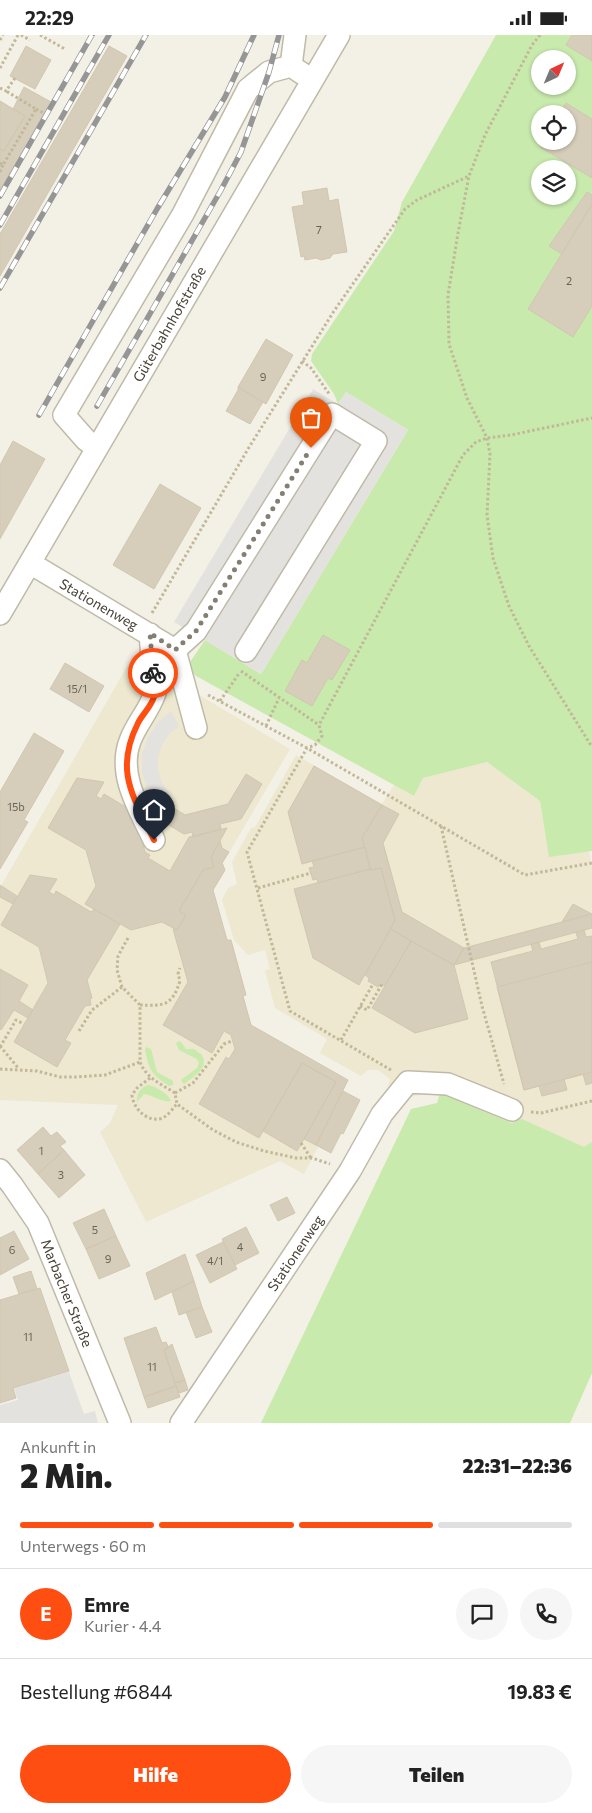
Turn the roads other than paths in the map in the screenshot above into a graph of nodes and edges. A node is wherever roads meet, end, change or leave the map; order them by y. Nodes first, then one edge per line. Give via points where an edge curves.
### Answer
1 (295, 35) edge
2 (339, 35) edge
3 (291, 66) junction
4 (312, 80) junction
5 (97, 448) junction
6 (30, 563) junction
7 (0, 614) edge
8 (146, 631) junction
9 (175, 650) junction
10 (246, 651) road end
11 (196, 728) dead end
12 (154, 840) dead end
13 (512, 1110) road end
14 (0, 1170) edge
15 (120, 1423) edge
16 (181, 1423) edge

1 - 3 street
2 - 4 street, Güterbahnhofstraße
3 - 4 street
3 - 5 street via 270,72 248,89 183,214 64,415
4 - 5 street, Güterbahnhofstraße
5 - 6 street, Güterbahnhofstraße
6 - 7 street, Güterbahnhofstraße
6 - 8 street, Stationenweg
8 - 9 street, Stationenweg
8 - 12 street via 155,693 129,743 126,765 129,788
9 - 10 street via 196,631 332,414 376,441
9 - 11 street
13 - 16 street, Stationenweg via 448,1084 408,1082 382,1113 350,1171
14 - 15 street, Marbacher Straße via 38,1223

